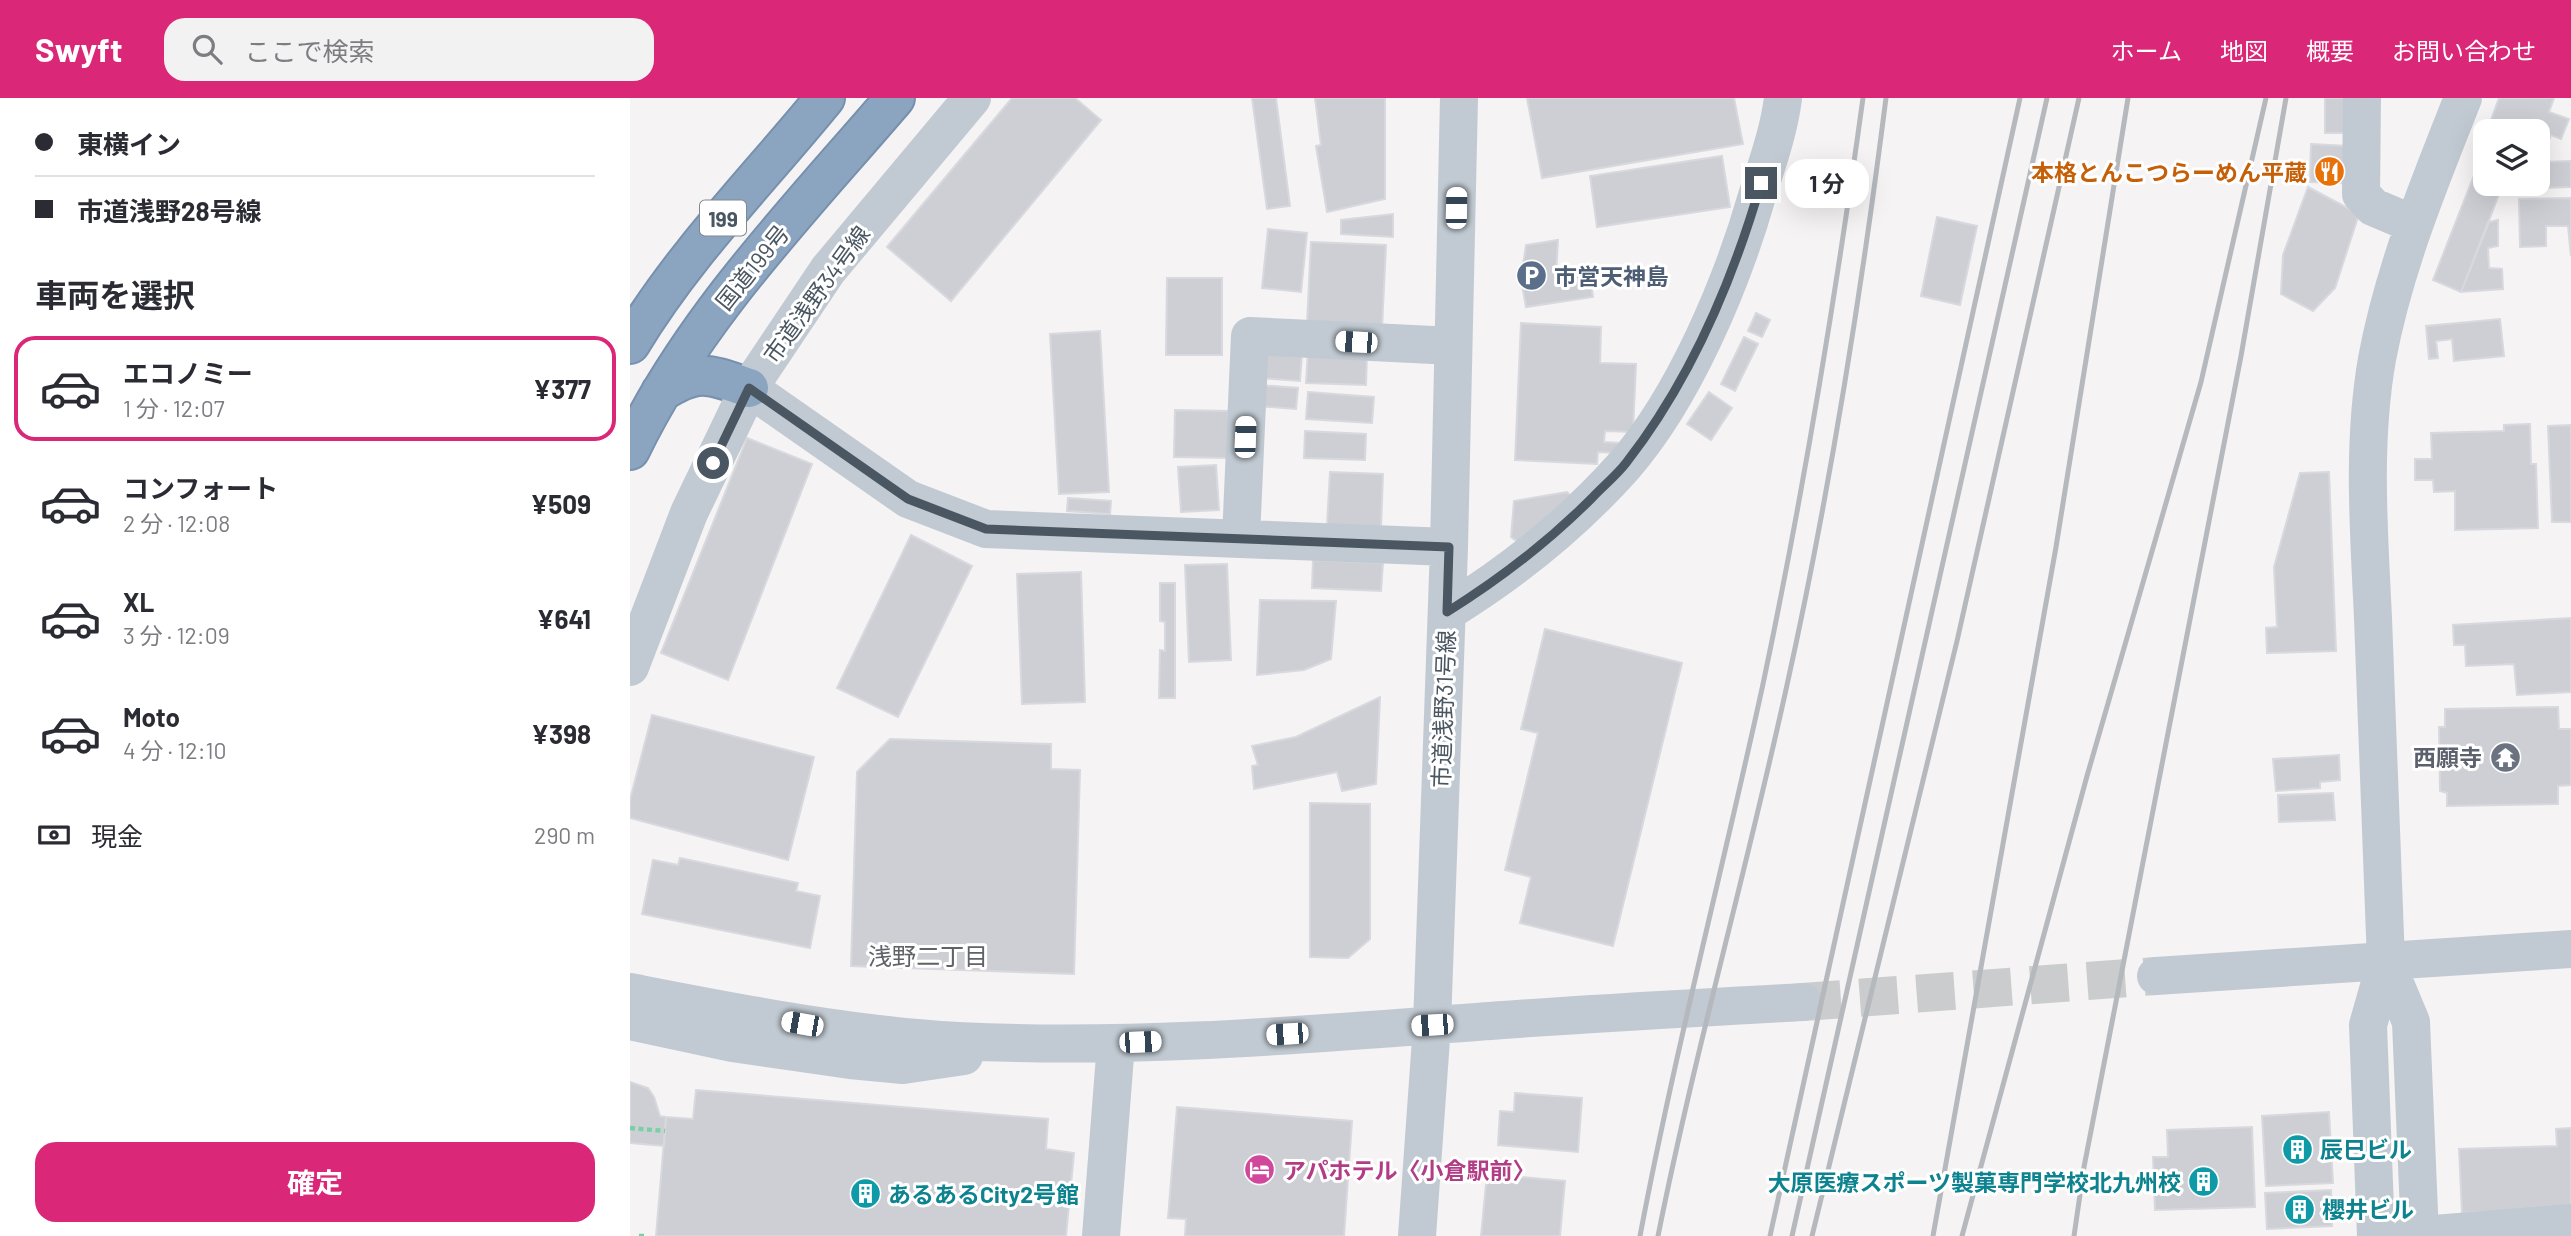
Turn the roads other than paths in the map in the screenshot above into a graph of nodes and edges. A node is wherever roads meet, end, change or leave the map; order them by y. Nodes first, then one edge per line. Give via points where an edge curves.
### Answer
1 (825, 98) edge
2 (895, 98) edge
3 (972, 98) edge
4 (1458, 98) edge
5 (1783, 98) edge
6 (2362, 98) edge
7 (2463, 98) edge
8 (2413, 224) junction
9 (630, 344) edge
10 (1453, 346) junction
11 (749, 388) junction
12 (661, 392) junction
13 (630, 450) edge
14 (1241, 538) junction
15 (1449, 547) junction
16 (1447, 612) junction
17 (630, 667) edge
18 (2571, 949) edge
19 (2386, 962) junction
20 (2156, 976) tunnel mouth
21 (630, 992) edge
22 (1803, 1002) tunnel mouth
23 (630, 1021) edge
24 (1432, 1025) junction
25 (1046, 1043) junction
26 (1116, 1043) junction
27 (2571, 1223) edge
28 (1101, 1236) edge
29 (1417, 1236) edge
30 (2376, 1236) edge
31 (2416, 1236) edge

1 - 9 highway, 199 via 724,216 651,309
2 - 12 highway, 国道199号 / 199 via 746,273 693,340
3 - 11 street, 市道浅野34号線 via 828,270
4 - 10 street, 市道浅野31号線
5 - 16 street via 1748,230 1706,336 1660,415 1624,465 1556,534 1495,582
6 - 8 street via 2361,194 2373,207
7 - 8 street
8 - 19 street via 2390,296 2370,417 2369,517
10 - 14 street via 1250,336
10 - 15 street, 市道浅野31号線
11 - 12 highway via 716,376 695,375
11 - 14 street via 908,499 986,529
11 - 17 street, 市道浅野34号線 via 689,513
12 - 13 highway, 国道199号 / 199
14 - 15 street
15 - 16 street, 市道浅野31号線
16 - 24 street, 市道浅野31号線
18 - 19 street
19 - 20 street
19 - 30 street via 2368,1025
19 - 31 street via 2411,1022
21 - 25 street via 816,1026 956,1041
22 - 24 street
23 - 25 street via 798,1054 903,1065
24 - 26 street
24 - 29 street, 市道浅野31号線
25 - 26 street
26 - 28 street
27 - 31 street

